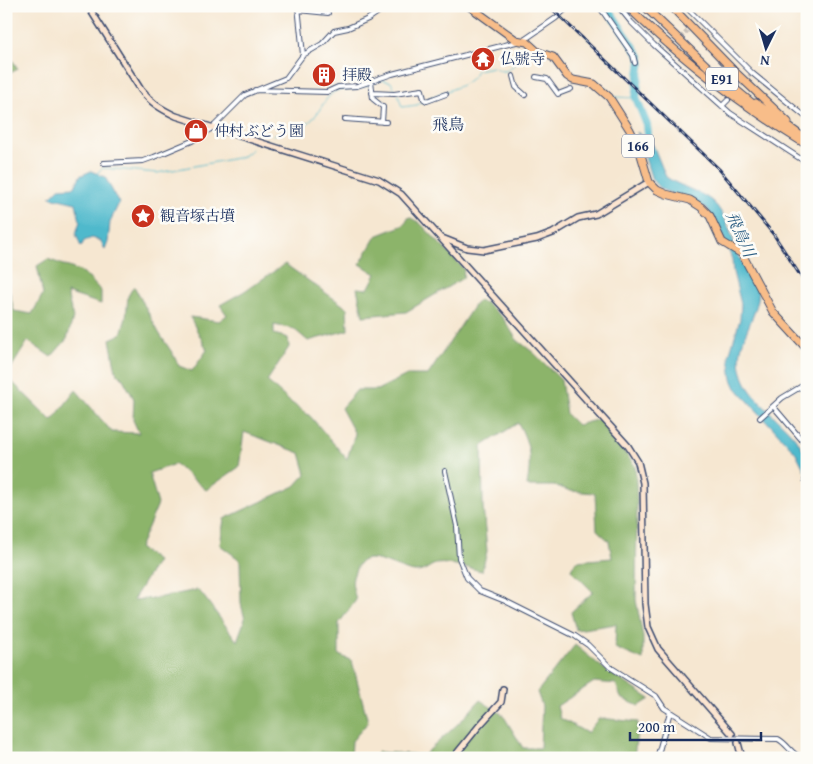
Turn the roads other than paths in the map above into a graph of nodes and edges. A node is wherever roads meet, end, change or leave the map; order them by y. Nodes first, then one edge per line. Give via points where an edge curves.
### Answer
1 (88, 6) edge
2 (387, 6) edge
3 (469, 6) edge
4 (569, 6) edge
5 (599, 6) edge
6 (618, 6) edge
7 (627, 6) edge
8 (644, 6) edge
9 (648, 6) edge
10 (671, 6) edge
11 (685, 6) edge
12 (298, 8) edge
13 (328, 13) dead end
14 (699, 21) junction
15 (694, 25) tunnel mouth
16 (519, 41) junction
17 (303, 55) junction
18 (635, 63) dead end
19 (513, 76) dead end
20 (536, 77) dead end
21 (371, 82) junction
22 (570, 89) dead end
23 (255, 90) junction
24 (372, 93) junction
25 (446, 94) dead end
26 (525, 95) dead end
27 (728, 100) dead end
28 (722, 106) junction
29 (807, 118) edge
30 (345, 119) dead end
31 (212, 128) junction
32 (807, 139) edge
33 (807, 144) edge
34 (104, 163) dead end
35 (807, 163) edge
36 (649, 182) junction
37 (440, 237) junction
38 (807, 349) edge
39 (807, 383) edge
40 (771, 408) junction
41 (761, 417) dead end
42 (807, 446) edge
43 (445, 471) dead end
44 (503, 690) dead end
45 (670, 712) junction
46 (732, 734) dead end
47 (738, 743) dead end
48 (453, 758) edge
49 (656, 758) edge
50 (742, 758) edge
51 (803, 758) edge

1 - 31 street via 151,102 176,116
2 - 17 street via 368,19 334,31 322,44
3 - 16 highway, 166
4 - 16 street via 532,36
5 - 18 street via 633,55
6 - 28 street via 631,22
7 - 33 highway via 698,71
8 - 33 highway, E91 via 747,100
9 - 32 highway, E91 via 708,65
10 - 32 highway via 732,70
11 - 14 street
12 - 13 street
12 - 17 street
14 - 15 street
14 - 29 street via 752,73
16 - 21 street
16 - 36 highway, 166 via 527,42 552,58 573,80 594,84 609,96 636,142
17 - 23 street via 286,78
19 - 26 street via 516,87
20 - 22 street via 547,79 558,94
21 - 23 street via 327,92
21 - 24 street
23 - 31 street via 245,95
24 - 25 street via 422,90 426,100
24 - 30 street via 373,99 383,107 384,122
27 - 28 street
28 - 35 street
31 - 34 street via 185,145 154,158
31 - 37 street via 379,180 401,194
36 - 37 street via 596,214 578,218 537,239 484,250 467,248
36 - 38 highway via 666,194 690,200 710,216 722,242 742,254 773,312
37 - 46 street via 628,446 638,462 642,483 648,627 658,650
39 - 40 street
40 - 41 street
40 - 42 street
43 - 45 street via 457,526 459,558 466,578 480,591 575,636 610,667 656,696
44 - 48 street via 502,702
45 - 49 street
45 - 51 street via 711,738 778,739 797,757
47 - 50 street

